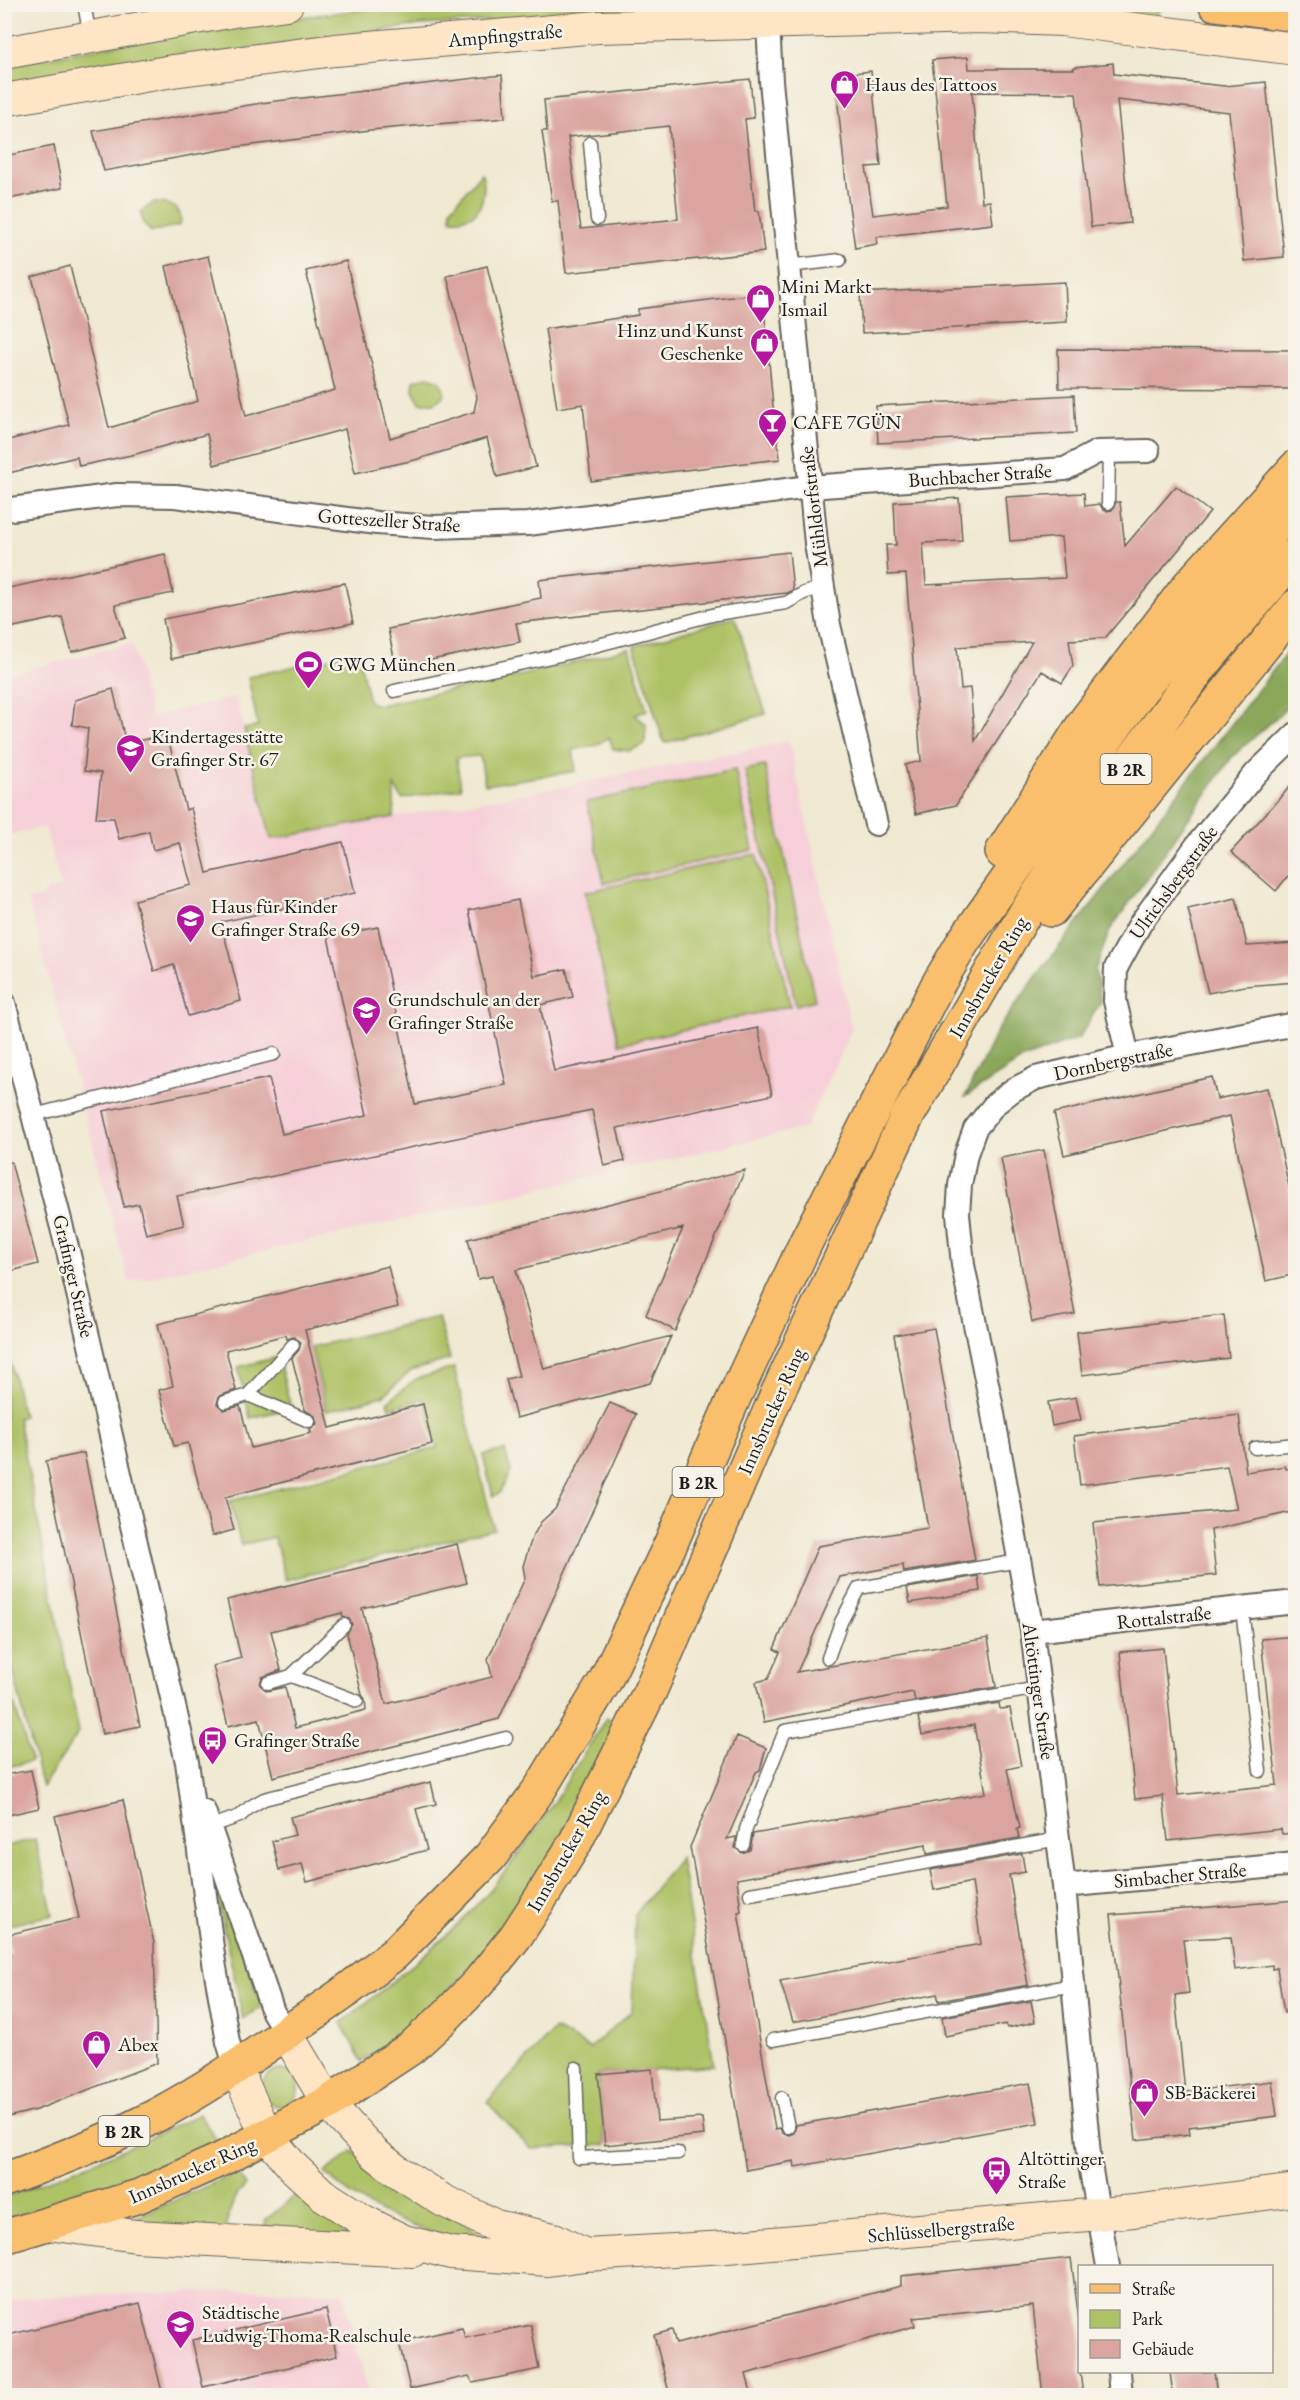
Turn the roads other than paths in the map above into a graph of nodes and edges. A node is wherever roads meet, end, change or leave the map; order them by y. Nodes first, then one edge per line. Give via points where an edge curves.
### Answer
1 (84, 4) edge
2 (287, 4) edge
3 (1215, 4) edge
4 (250, 7) edge
5 (768, 14) edge
6 (1296, 15) edge
7 (90, 37) junction
8 (1296, 49) edge
9 (4, 53) edge
10 (4, 100) edge
11 (591, 142) dead end
12 (597, 219) dead end
13 (840, 260) dead end
14 (789, 266) junction
15 (1148, 451) dead end
16 (1109, 452) junction
17 (1296, 467) edge
18 (809, 487) junction
19 (1296, 502) edge
20 (1108, 503) dead end
21 (4, 510) edge
22 (1296, 554) edge
23 (822, 587) junction
24 (1296, 606) edge
25 (394, 691) dead end
26 (1296, 734) edge
27 (876, 824) dead end
28 (963, 942) junction
29 (975, 998) junction
30 (4, 1003) edge
31 (1296, 1024) edge
32 (274, 1054) dead end
33 (1128, 1056) junction
34 (34, 1115) junction
35 (966, 1154) joint
36 (293, 1345) dead end
37 (248, 1395) junction
38 (225, 1402) dead end
39 (309, 1421) dead end
40 (1296, 1444) edge
41 (1255, 1448) dead end
42 (1019, 1561) junction
43 (1296, 1602) edge
44 (1242, 1608) junction
45 (344, 1625) dead end
46 (1032, 1631) junction
47 (828, 1658) dead end
48 (291, 1676) junction
49 (268, 1683) dead end
50 (1039, 1688) junction
51 (357, 1701) dead end
52 (506, 1738) dead end
53 (187, 1762) junction
54 (1260, 1772) dead end
55 (209, 1827) junction
56 (1059, 1839) junction
57 (743, 1845) dead end
58 (1296, 1864) edge
59 (1064, 1886) junction
60 (750, 1894) dead end
61 (1073, 1985) junction
62 (286, 2033) junction
63 (773, 2040) dead end
64 (236, 2067) junction
65 (576, 2068) dead end
66 (782, 2098) dead end
67 (328, 2103) junction
68 (788, 2127) dead end
69 (267, 2136) junction
70 (678, 2153) dead end
71 (4, 2181) edge
72 (1296, 2190) edge
73 (1100, 2214) junction
74 (48, 2224) junction
75 (4, 2237) edge
76 (451, 2253) junction
77 (585, 2254) junction
78 (1108, 2265) edge
79 (1119, 2373) edge
80 (1121, 2396) edge

1 - 7 lane
2 - 4 street
3 - 6 main road
4 - 7 street
5 - 8 street, Ampfingstraße via 1062,20
5 - 10 street, Ampfingstraße via 335,50 173,71
5 - 14 street, Mühldorfstraße
7 - 9 street
11 - 12 lane
13 - 14 lane
14 - 18 street, Mühldorfstraße
15 - 16 street, Buchbacher Straße
16 - 18 street, Buchbacher Straße via 1097,452 1065,469
16 - 20 lane
17 - 28 main road via 1189,585 1086,720 1003,849
18 - 21 street, Gotteszeller Straße via 528,524 434,528 175,496 117,495
18 - 23 street, Mühldorfstraße
19 - 28 main road, Innsbrucker Ring / B 2R via 1141,690
22 - 29 main road, Innsbrucker Ring / B 2R via 1200,668 1085,824
23 - 25 lane via 786,603 716,614 560,655
23 - 27 street, Mühldorfstraße
24 - 29 main road via 1031,936
26 - 33 street, Ulrichsbergstraße via 1256,773 1197,845 1140,924 1116,968 1115,1001
28 - 62 main road, Innsbrucker Ring / B 2R via 806,1242 605,1681 541,1787 490,1857 394,1954
29 - 67 main road, Innsbrucker Ring / B 2R via 902,1127 777,1394 651,1689 575,1843 516,1936 470,1992 411,2048
30 - 34 street, Grafinger Straße
31 - 33 street, Dornbergstraße
32 - 34 lane
33 - 35 street, Dornbergstraße via 1036,1078 1012,1090 975,1130
34 - 53 street, Grafinger Straße
35 - 42 street, Altöttinger Straße via 960,1185 959,1238
36 - 37 lane
37 - 38 lane
37 - 39 lane
40 - 41 lane
42 - 46 street, Altöttinger Straße
42 - 47 lane via 859,1588
43 - 44 street, Rottalstraße
44 - 46 street, Rottalstraße
44 - 54 lane
45 - 48 lane
46 - 50 street, Altöttinger Straße
48 - 49 lane
48 - 51 lane
50 - 56 street, Altöttinger Straße
50 - 57 lane via 785,1731
52 - 55 lane via 264,1799 240,1816
53 - 55 street, Grafinger Straße
53 - 64 street, Grafinger Straße via 214,1962
55 - 62 street, Grafinger Straße via 273,2012
56 - 59 street, Altöttinger Straße
56 - 60 lane
58 - 59 street, Simbacher Straße
59 - 61 street, Altöttinger Straße
61 - 63 lane
61 - 73 street, Altöttinger Straße via 1090,2165
62 - 64 main road, Innsbrucker Ring / B 2R
62 - 67 street, Grafinger Straße
64 - 69 street, Grafinger Straße
64 - 71 main road, Innsbrucker Ring / B 2R via 156,2116 72,2156
65 - 70 lane via 579,2158
66 - 68 lane
67 - 69 main road, Innsbrucker Ring / B 2R
67 - 77 street, Schlüsselbergstraße via 374,2153 442,2200 496,2226 554,2239
69 - 74 main road, Innsbrucker Ring / B 2R via 139,2196
69 - 76 street, Schlüsselbergstraße via 322,2194 364,2221 404,2241
72 - 73 street, Schlüsselbergstraße
73 - 77 street, Schlüsselbergstraße via 792,2242
73 - 78 street, Altöttinger Straße
74 - 75 main road, Innsbrucker Ring / B 2R
74 - 76 street via 136,2236
76 - 77 street, Schlüsselbergstraße via 548,2260
79 - 80 street

